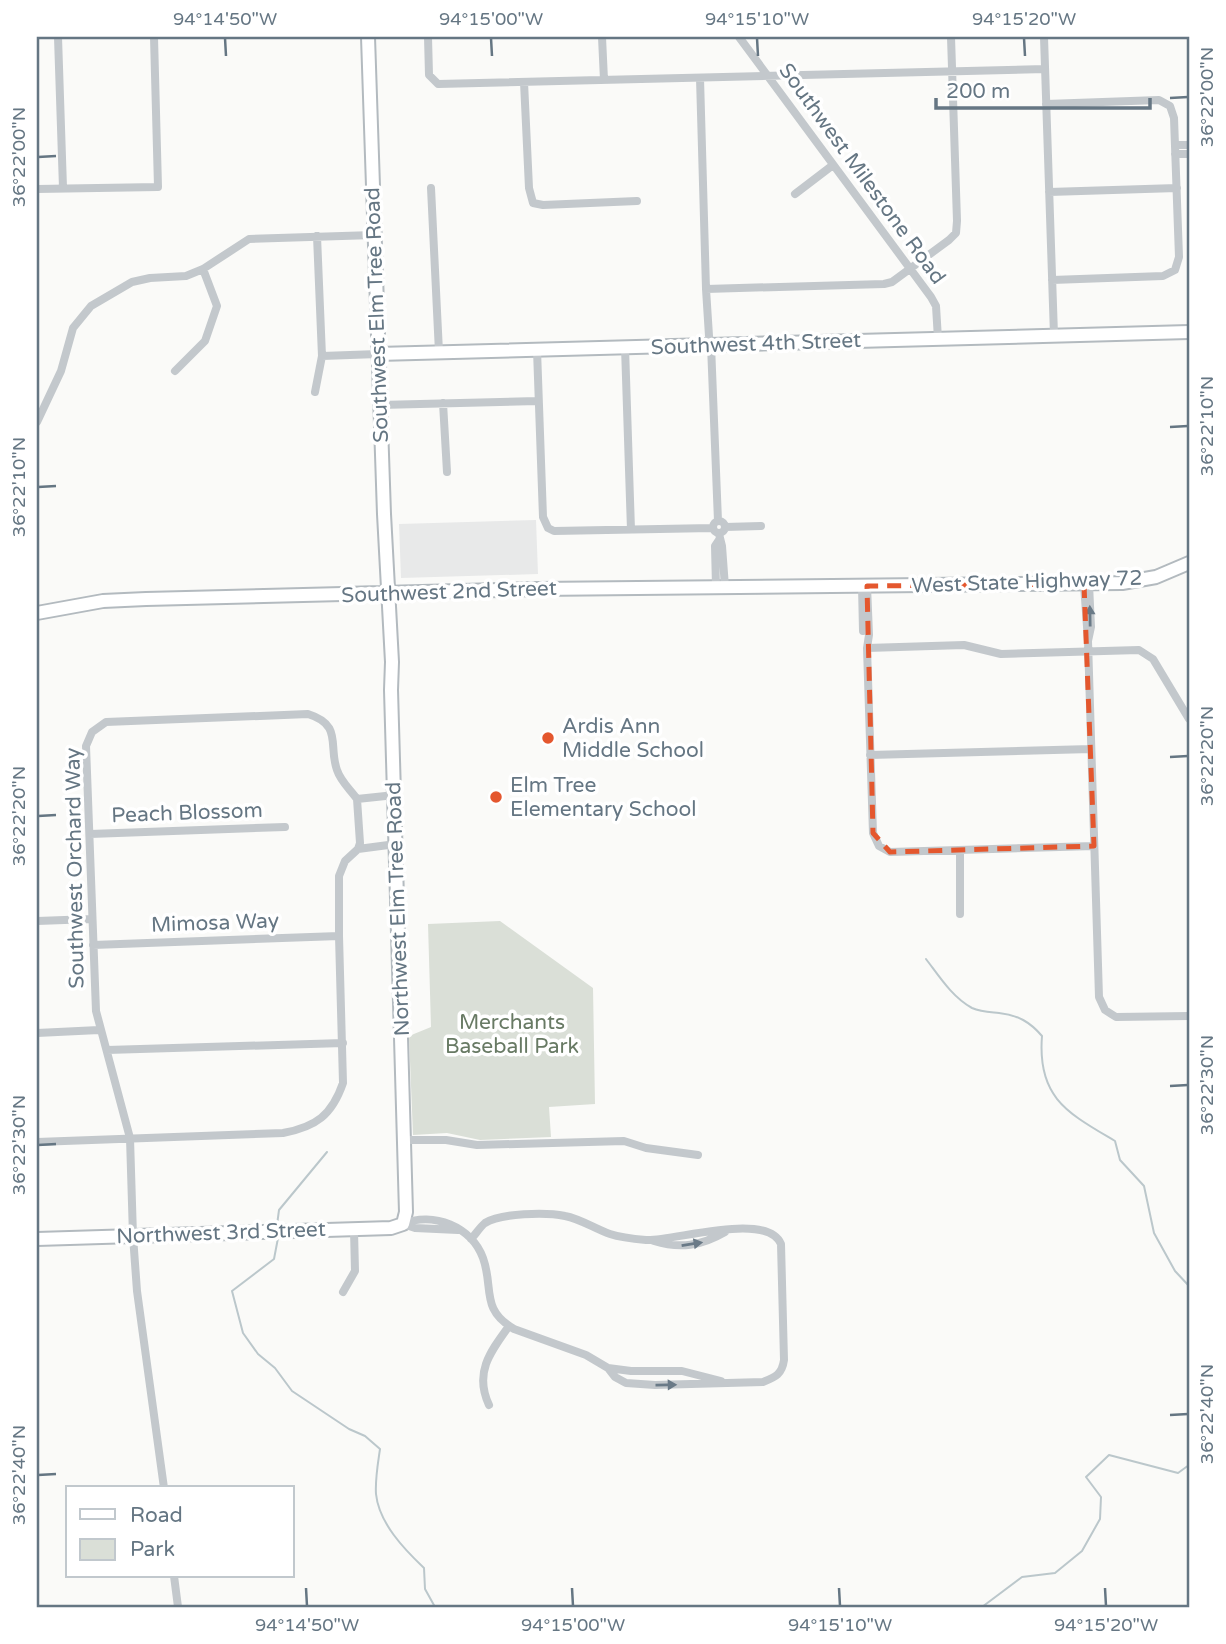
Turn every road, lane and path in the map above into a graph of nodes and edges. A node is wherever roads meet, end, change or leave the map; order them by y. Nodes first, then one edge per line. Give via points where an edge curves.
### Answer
1 (58, 37) edge
2 (154, 37) edge
3 (368, 37) edge
4 (428, 37) edge
5 (602, 37) edge
6 (739, 37) edge
7 (951, 37) edge
8 (1044, 37) edge
9 (1045, 69) junction
10 (952, 72) junction
11 (768, 76) junction
12 (700, 78) junction
13 (604, 80) junction
14 (524, 82) junction
15 (1046, 104) junction
16 (1189, 145) edge
17 (1175, 150) junction
18 (1189, 154) edge
19 (834, 165) junction
20 (63, 188) junction
21 (431, 188) dead end
22 (1177, 188) junction
23 (37, 189) edge
24 (1049, 192) junction
25 (796, 194) dead end
26 (637, 201) dead end
27 (374, 235) junction
28 (317, 236) junction
29 (203, 268) junction
30 (910, 269) junction
31 (1052, 280) junction
32 (706, 289) junction
33 (1189, 332) edge
34 (1054, 335) junction
35 (938, 339) junction
36 (711, 345) junction
37 (625, 347) junction
38 (537, 349) junction
39 (439, 352) junction
40 (378, 354) junction
41 (322, 356) junction
42 (175, 372) dead end
43 (315, 392) dead end
44 (537, 401) junction
45 (443, 403) junction
46 (380, 405) junction
47 (37, 422) edge
48 (447, 472) dead end
49 (761, 526) dead end
50 (631, 530) junction
51 (719, 530) junction
52 (1189, 563) edge
53 (1087, 584) junction
54 (865, 586) junction
55 (720, 587) junction
56 (388, 593) junction
57 (37, 613) edge
58 (867, 648) junction
59 (1088, 651) junction
60 (1189, 719) edge
61 (1091, 749) junction
62 (870, 755) junction
63 (395, 795) junction
64 (357, 799) junction
65 (285, 827) dead end
66 (90, 834) junction
67 (396, 844) junction
68 (1094, 846) junction
69 (358, 849) junction
70 (960, 850) junction
71 (960, 915) dead end
72 (92, 919) junction
73 (37, 922) edge
74 (339, 936) junction
75 (93, 945) junction
76 (1189, 1016) edge
77 (99, 1030) junction
78 (37, 1033) edge
79 (343, 1042) junction
80 (107, 1050) junction
81 (131, 1138) junction
82 (403, 1140) junction
83 (37, 1142) edge
84 (698, 1155) dead end
85 (404, 1224) junction
86 (354, 1230) junction
87 (133, 1236) junction
88 (37, 1239) edge
89 (471, 1239) junction
90 (343, 1292) dead end
91 (509, 1326) junction
92 (608, 1368) junction
93 (730, 1383) junction
94 (489, 1405) dead end
95 (164, 1486) edge
96 (174, 1578) edge
97 (178, 1607) edge

1 - 20 street
2 - 20 street via 158,187
3 - 27 street, Southwest Elm Tree Road
4 - 14 street via 429,75 438,84
5 - 13 street
6 - 11 street, Southwest Milestone Road
7 - 10 street
8 - 9 street
9 - 10 street
9 - 15 street
10 - 11 street
10 - 30 street via 957,228 949,240
11 - 12 street
11 - 19 street, Southwest Milestone Road
12 - 13 street
12 - 32 street
13 - 14 street
14 - 26 street via 533,203
15 - 17 street via 1159,100 1170,106 1174,118
15 - 24 street
16 - 17 street
17 - 18 street
17 - 22 street
19 - 25 street
19 - 30 street, Southwest Milestone Road
20 - 23 street
21 - 39 street
22 - 24 street
22 - 31 street via 1179,257 1175,271 1163,276
24 - 31 street
27 - 28 street
27 - 40 street, Southwest Elm Tree Road
28 - 29 street via 249,239
28 - 41 street
29 - 42 street via 217,306 205,341
29 - 47 street via 186,276 132,282 91,306 73,328 61,371
30 - 32 street via 884,284
30 - 35 street, Southwest Milestone Road via 936,306
31 - 34 street
32 - 36 street
33 - 34 street, Southwest 4th Street
34 - 35 street, Southwest 4th Street
35 - 36 street, Southwest 4th Street
36 - 37 street, Southwest 4th Street
36 - 51 street
37 - 38 street, Southwest 4th Street
37 - 50 street
38 - 39 street, Southwest 4th Street
38 - 44 street
39 - 40 street, Southwest 4th Street
40 - 41 street, Southwest 4th Street
40 - 46 street, Southwest Elm Tree Road
41 - 43 street
44 - 45 street
44 - 50 street via 543,517 548,528
45 - 46 street
45 - 48 street
46 - 56 street, Southwest Elm Tree Road
49 - 51 street
50 - 51 street
51 - 55 street
52 - 53 street, West State Highway 72 via 1156,578
53 - 54 street, West State Highway 72
53 - 59 street
54 - 55 street, Southwest 2nd Street
54 - 58 street via 863,636
55 - 56 street, Southwest 2nd Street
56 - 57 street, Southwest 2nd Street via 103,601
56 - 63 street, Northwest Elm Tree Road
58 - 59 street via 964,645 1002,654
58 - 62 street
59 - 60 street via 1139,650 1153,659
59 - 61 street
61 - 62 street
61 - 68 street
62 - 70 street via 873,833 879,846 890,852
63 - 64 street
63 - 67 street, Northwest Elm Tree Road
64 - 66 street, Southwest Orchard Way via 336,769 332,731 319,718 106,722 92,732 86,746
64 - 69 street
65 - 66 street, Peach Blossom
66 - 72 street, Southwest Orchard Way
67 - 69 street
67 - 82 street, Northwest Elm Tree Road
68 - 70 street
68 - 76 street via 1099,997 1105,1010 1116,1017
69 - 74 street via 345,861 340,876
70 - 71 street
72 - 73 street
72 - 75 street, Southwest Orchard Way
74 - 75 street, Mimosa Way
74 - 79 street
75 - 77 street, Southwest Orchard Way
77 - 78 street
77 - 80 street, Southwest Orchard Way
79 - 80 street
79 - 81 street via 343,1083 335,1103 303,1129
80 - 81 street, Southwest Orchard Way
81 - 83 street
81 - 87 street, Southwest Orchard Way
82 - 84 street via 477,1145 624,1141
82 - 85 street, Northwest Elm Tree Road
85 - 86 street, Northwest 3rd Street
85 - 89 street via 458,1230
86 - 87 street, Northwest 3rd Street
86 - 90 street via 355,1271
87 - 88 street, Northwest 3rd Street
87 - 95 street, Southwest Orchard Way
89 - 91 street via 485,1262 493,1311
89 - 93 street via 485,1223 533,1214 564,1215 609,1234 670,1246 707,1242 730,1230 757,1229 778,1236 782,1370 763,1382
91 - 92 street
91 - 94 street via 491,1350 482,1378
92 - 93 street via 682,1371
92 -> 93 street via 626,1383
96 - 97 street

